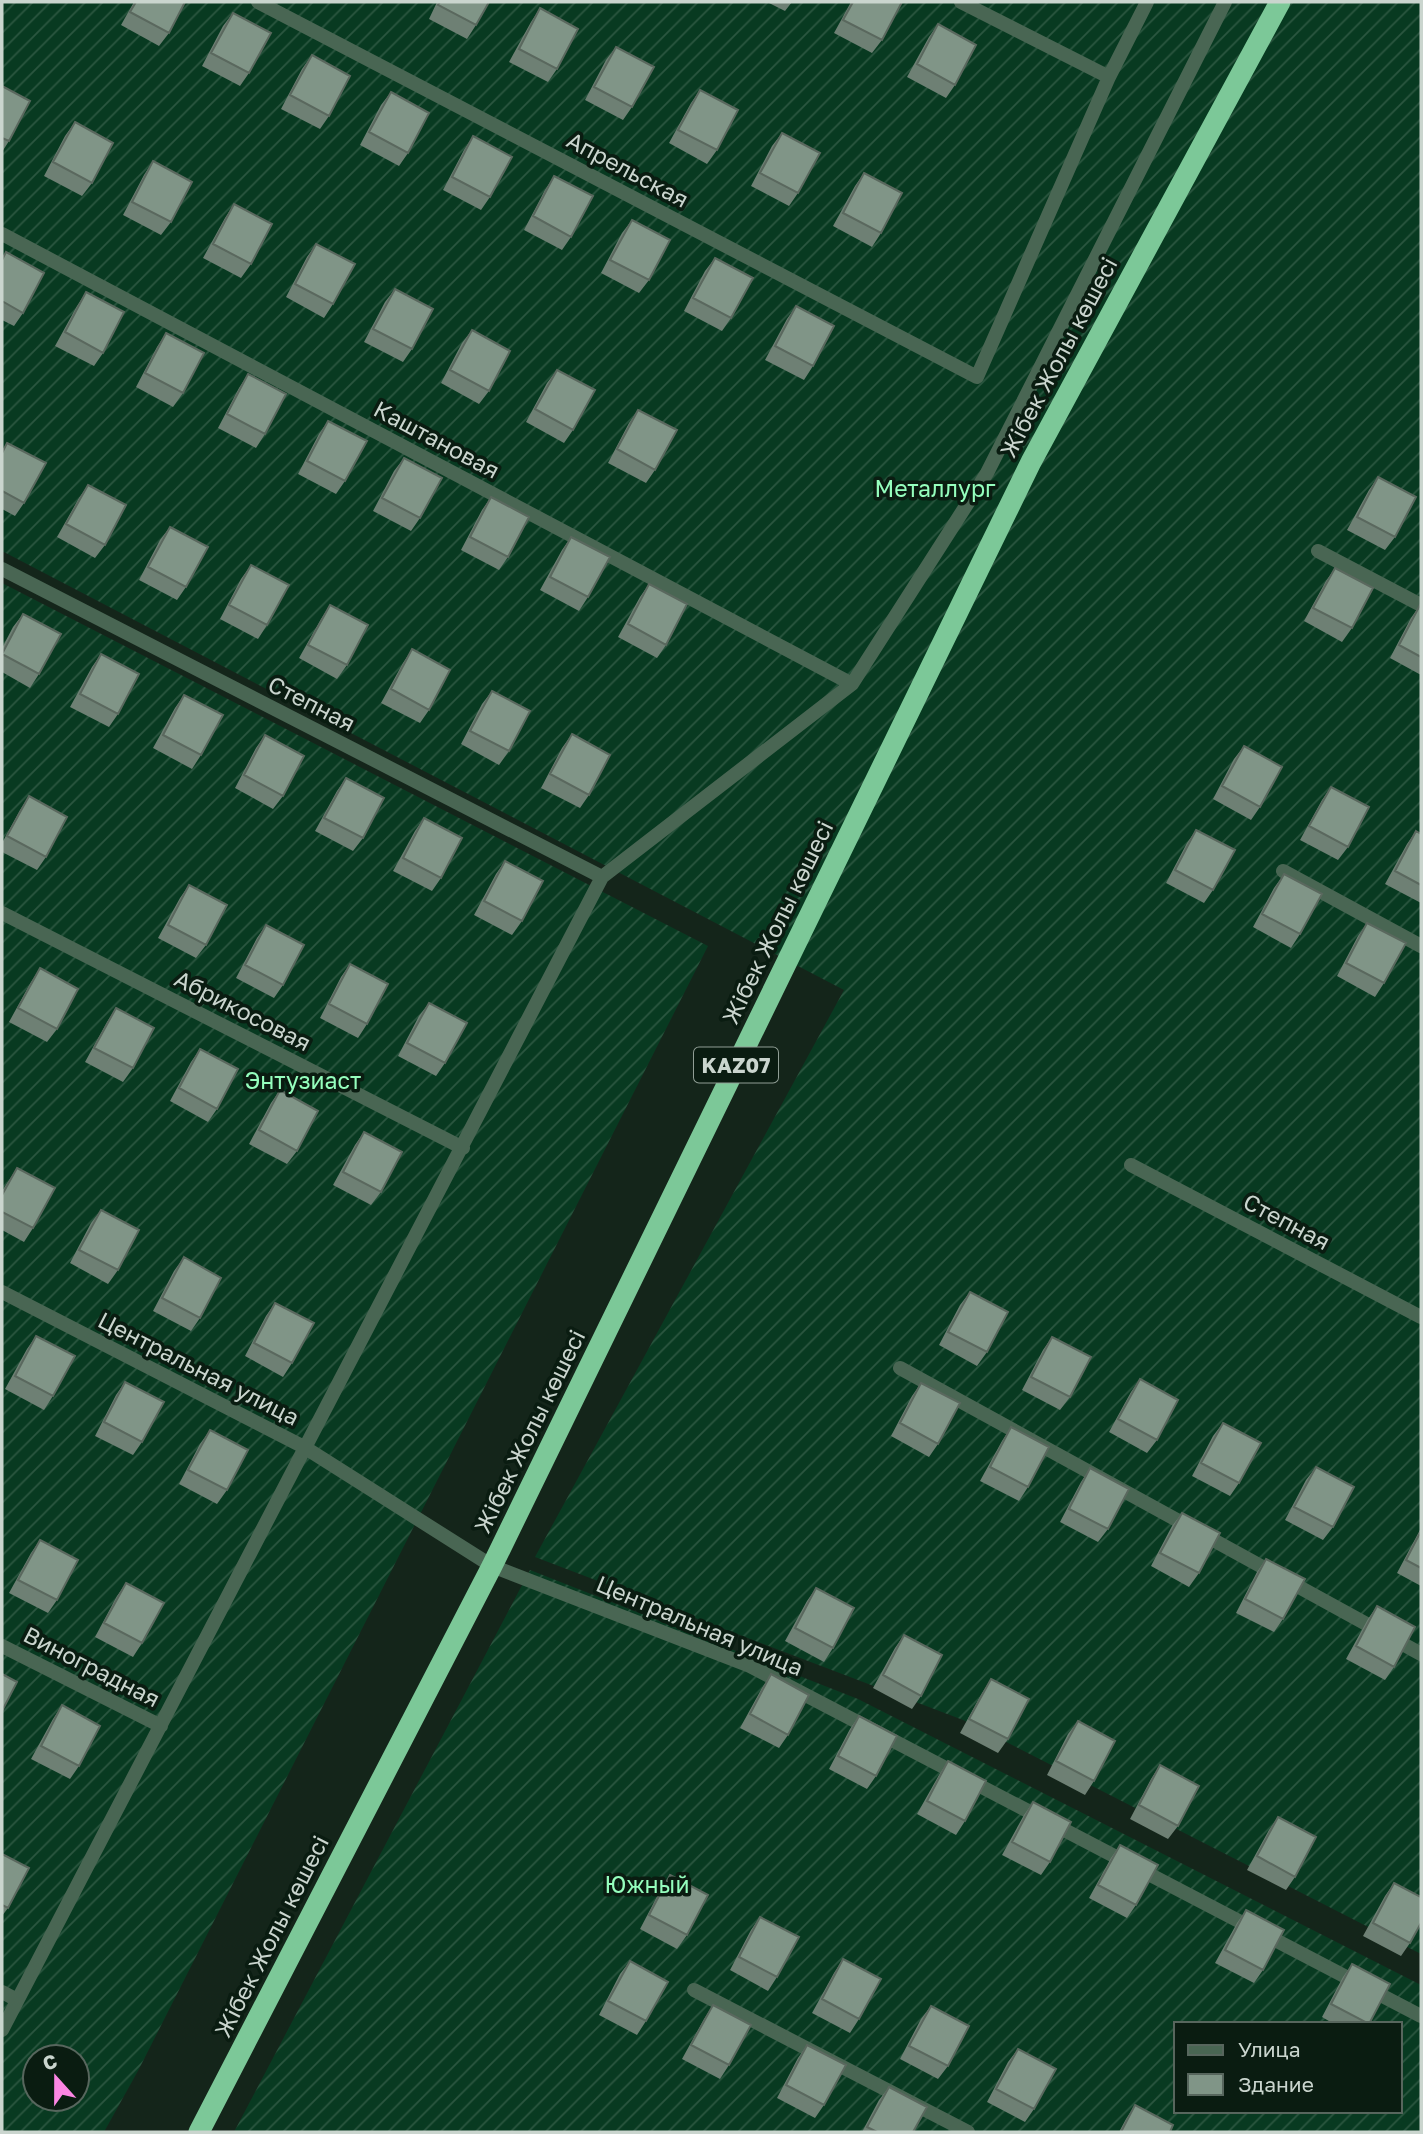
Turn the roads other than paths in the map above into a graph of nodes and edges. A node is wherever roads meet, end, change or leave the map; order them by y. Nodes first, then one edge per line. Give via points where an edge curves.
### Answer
1 (258, 2) edge
2 (961, 2) edge
3 (1147, 2) edge
4 (1225, 2) edge
5 (1280, 2) edge
6 (1109, 77) junction
7 (2, 234) edge
8 (1318, 551) dead end
9 (2, 569) edge
10 (1421, 604) edge
11 (852, 684) junction
12 (1283, 871) edge
13 (602, 877) junction
14 (2, 913) edge
15 (1421, 946) edge
16 (463, 1148) junction
17 (1131, 1165) dead end
18 (2, 1292) edge
19 (1421, 1317) edge
20 (900, 1368) dead end
21 (304, 1447) junction
22 (492, 1566) junction
23 (2, 1646) edge
24 (1421, 1654) edge
25 (161, 1726) junction
26 (694, 1990) dead end
27 (2, 1992) edge
28 (17, 2000) junction
29 (1421, 2016) edge
30 (2, 2029) edge
31 (199, 2132) edge
32 (968, 2132) edge

1 - 6 street, Апрельская via 977,377
2 - 6 street
3 - 6 street
4 - 11 street via 986,472
5 - 22 highway, Жібек Жолы көшесі / KAZ07 via 1031,462
7 - 11 street, Каштановая
8 - 10 street
9 - 13 street, Степная
11 - 13 street
12 - 15 street
13 - 16 street
14 - 16 street, Абрикосовая
16 - 21 street
17 - 19 street, Степная
18 - 21 street, Центральная улица
20 - 24 street
21 - 22 street, Центральная улица
21 - 25 street
22 - 29 street, Центральная улица via 750,1666
22 - 31 highway, Жібек Жолы көшесі / KAZ07
23 - 25 street, Виноградная
25 - 28 street
26 - 32 street
27 - 28 street
28 - 30 street

